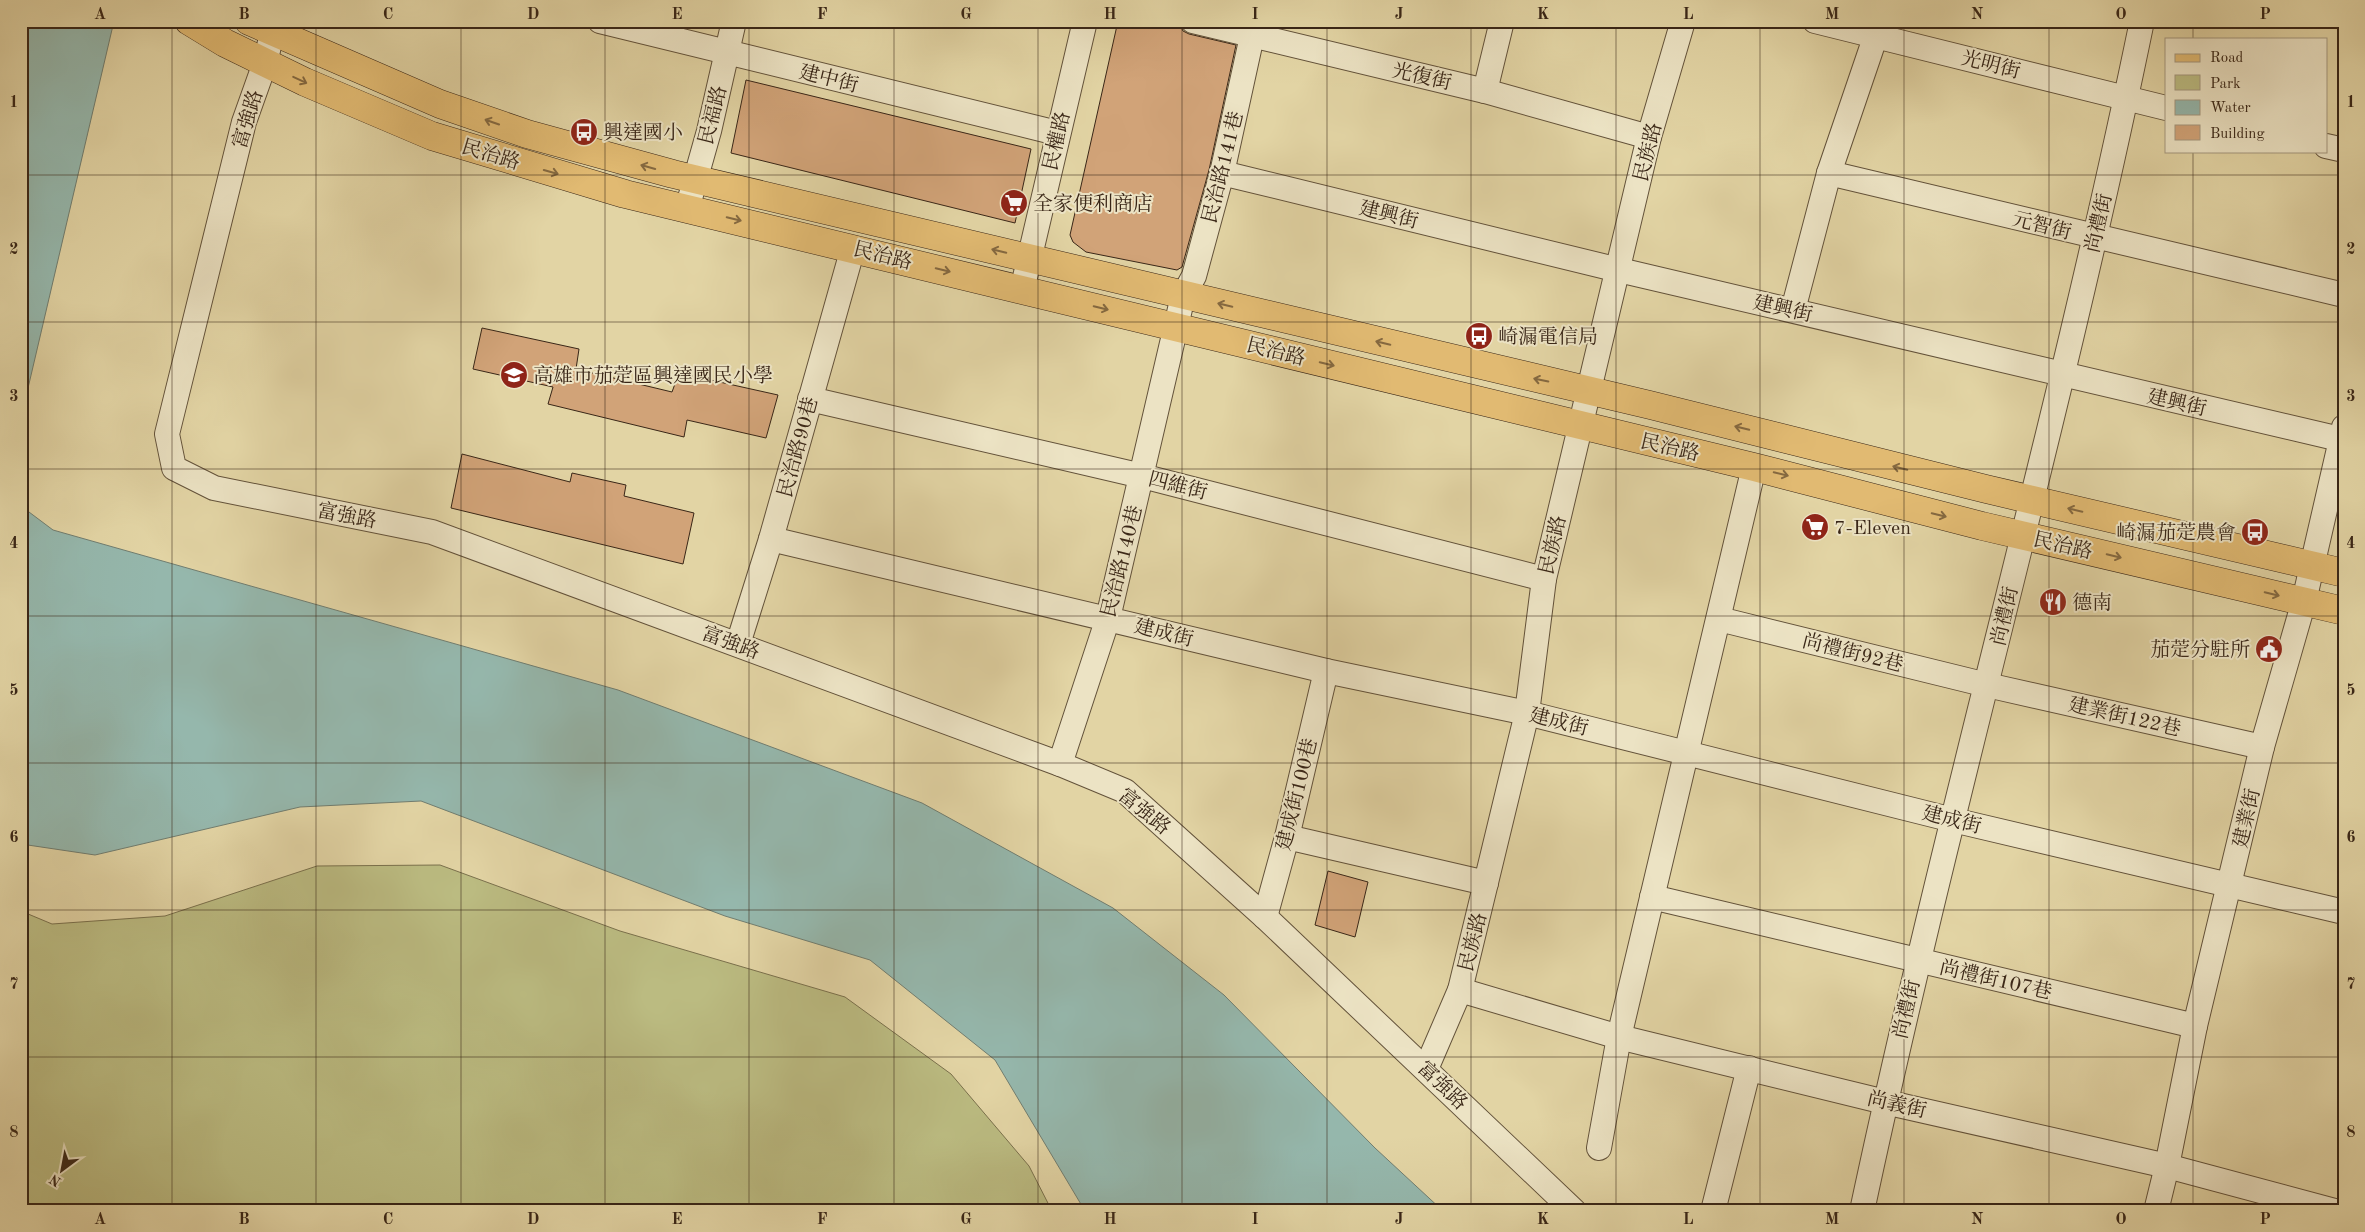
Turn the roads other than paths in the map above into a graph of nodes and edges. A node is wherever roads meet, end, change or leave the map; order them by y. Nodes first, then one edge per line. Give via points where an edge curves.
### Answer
1 (189, 21) edge
2 (600, 21) edge
3 (734, 21) edge
4 (1086, 21) edge
5 (1193, 21) edge
6 (1502, 21) edge
7 (1683, 21) edge
8 (1815, 21) edge
9 (2142, 21) edge
10 (266, 25) edge
11 (1876, 35) junction
12 (1252, 36) junction
13 (727, 53) junction
14 (265, 64) junction
15 (1485, 91) junction
16 (2126, 98) junction
17 (2165, 108) edge
18 (1057, 133) junction
19 (1649, 137) junction
20 (2328, 146) edge
21 (2344, 150) edge
22 (1222, 173) junction
23 (1829, 173) junction
24 (696, 178) junction
25 (687, 208) junction
26 (2096, 237) junction
27 (853, 248) junction
28 (1028, 259) junction
29 (1619, 270) junction
30 (1022, 290) junction
31 (2344, 295) edge
32 (1183, 296) junction
33 (1793, 310) junction
34 (1175, 326) junction
35 (2060, 375) junction
36 (1588, 391) junction
37 (810, 399) junction
38 (1581, 426) junction
39 (2343, 436) edge
40 (1754, 468) junction
41 (1142, 476) junction
42 (2032, 500) junction
43 (2024, 536) junction
44 (772, 539) junction
45 (2312, 565) junction
46 (2344, 573) edge
47 (1544, 578) junction
48 (2304, 601) junction
49 (2344, 611) edge
50 (1108, 618) junction
51 (1719, 619) junction
52 (738, 644) junction
53 (1326, 671) junction
54 (1987, 685) junction
55 (1527, 713) junction
56 (2262, 747) junction
57 (1687, 753) junction
58 (1060, 764) junction
59 (1953, 820) junction
60 (1287, 837) junction
61 (1486, 883) junction
62 (2230, 886) junction
63 (1652, 896) junction
64 (2344, 912) edge
65 (1265, 917) junction
66 (1917, 960) junction
67 (1460, 990) junction
68 (2194, 1026) junction
69 (1619, 1037) junction
70 (1749, 1068) junction
71 (1426, 1069) junction
72 (1885, 1102) junction
73 (1599, 1148) dead end
74 (2167, 1166) junction
75 (1574, 1211) edge
76 (1712, 1211) edge
77 (1862, 1211) edge
78 (2156, 1211) edge
79 (2335, 1211) edge

1 - 14 main road, 民治路
2 - 13 street, 建中街
3 - 13 street, 民福路
4 - 18 street, 民權路
5 - 12 street, 光復街
6 - 15 street
7 - 19 street, 民族路
8 - 11 street, 光明街
9 - 16 street, 尚禮街
10 - 14 street, 富強路
24 -> 10 main road, 民治路 via 526,134 440,104
11 - 16 street, 光明街
11 - 23 street
12 - 15 street, 光復街
12 - 22 street, 民治路141巷
13 - 18 street, 建中街
13 - 24 street, 民福路
14 -> 25 main road, 民治路 via 432,136 625,194
14 - 52 street, 富強路 via 244,122 167,434 174,468 214,488 432,532
15 - 19 street, 光復街
16 - 17 street, 光明街
16 - 26 street, 尚禮街
18 - 28 street, 民權路
19 - 29 street, 民族路
20 - 21 street
22 - 29 street, 建興街
22 - 32 street, 民治路141巷 via 1194,276
23 - 26 street, 元智街
23 - 33 street
24 - 25 street, 民福路
28 -> 24 main road, 民治路
25 -> 27 main road, 民治路
26 - 31 street, 元智街
26 - 35 street, 尚禮街
27 -> 30 main road, 民治路
27 - 37 street, 民治路90巷
28 - 30 street, 民權路
28 - 32 main road, 民治路
29 - 33 street, 建興街
29 - 36 street, 民族路
30 -> 34 main road, 民治路
32 - 34 street, 民治路140巷
36 -> 32 main road, 民治路
33 - 35 street, 建興街
34 -> 38 main road, 民治路
34 - 41 street, 民治路140巷
35 - 39 street, 建興街
35 - 42 street, 尚禮街
36 - 38 street, 民族路
42 -> 36 main road, 民治路
37 - 41 street, 四維街
37 - 44 street, 民治路90巷
38 - 40 main road, 民治路
38 - 47 street, 民族路
39 - 45 street, 建業街
40 -> 43 main road, 民治路
40 - 51 street
41 - 47 street, 四維街
41 - 50 street, 民治路140巷
42 - 43 street, 尚禮街
45 -> 42 main road, 民治路
43 -> 48 main road, 民治路
43 - 54 street, 尚禮街
44 - 50 street, 建成街
44 - 52 street, 民治路90巷
45 - 46 main road, 民治路
45 - 48 street, 建業街
47 - 55 street, 民族路
48 - 49 main road, 民治路
48 - 56 street, 建業街
50 - 53 street, 建成街
50 - 58 street, 民治路140巷
51 - 54 street, 尚禮街92巷
51 - 57 street
52 - 58 street, 富強路
53 - 55 street, 建成街
53 - 60 street, 建成街100巷
54 - 56 street, 建業街122巷
54 - 59 street, 尚禮街
55 - 57 street, 建成街
55 - 61 street, 民族路
56 - 62 street, 建業街
57 - 59 street, 建成街
57 - 63 street
58 - 65 street, 富強路 via 1125,791
59 - 62 street, 建成街
59 - 66 street, 尚禮街
60 - 61 street
60 - 65 street, 建成街100巷
61 - 67 street, 民族路
62 - 64 street, 建成街
62 - 68 street, 建業街
63 - 66 street, 尚禮街107巷
63 - 69 street
65 - 71 street, 富強路
66 - 68 street, 尚禮街107巷
66 - 72 street, 尚禮街
67 - 69 street, 尚義街
67 - 71 street, 民族路
68 - 74 street, 建業街
69 - 70 street, 尚義街
69 - 73 street
70 - 72 street, 尚義街
70 - 76 street
71 - 75 street, 富強路
72 - 74 street, 尚義街
72 - 77 street, 尚禮街
74 - 78 street, 建業街
74 - 79 street, 尚義街

